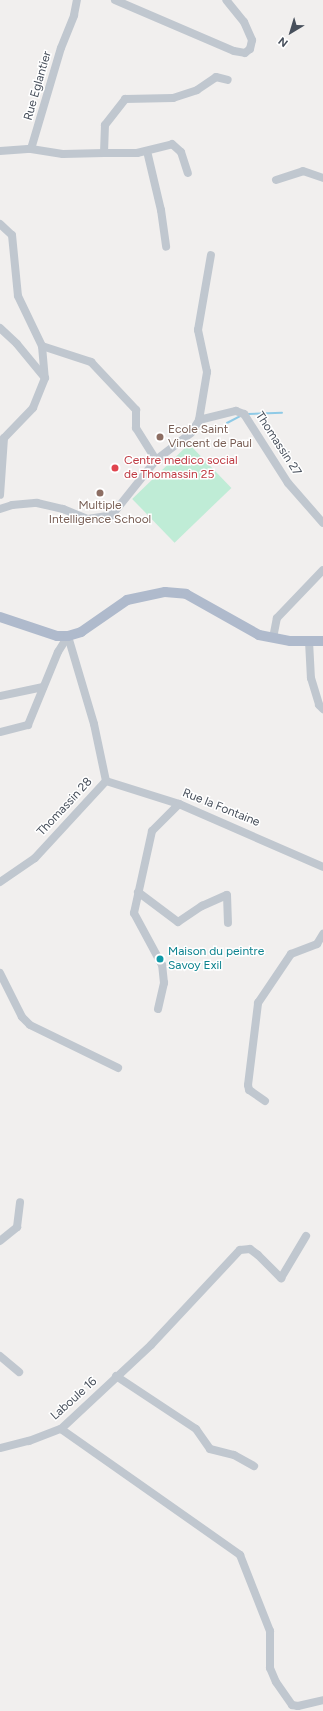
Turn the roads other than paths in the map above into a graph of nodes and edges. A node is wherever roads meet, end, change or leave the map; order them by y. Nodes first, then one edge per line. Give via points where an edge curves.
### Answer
1 (76, 0) edge
2 (114, 0) edge
3 (226, 0) edge
4 (228, 80) dead end
5 (32, 149) junction
6 (0, 151) edge
7 (147, 151) junction
8 (104, 153) junction
9 (188, 173) dead end
10 (323, 178) edge
11 (276, 180) dead end
12 (0, 224) edge
13 (166, 247) dead end
14 (211, 255) dead end
15 (0, 328) edge
16 (42, 346) junction
17 (46, 378) junction
18 (199, 420) junction
19 (156, 460) junction
20 (0, 495) edge
21 (0, 509) edge
22 (323, 523) edge
23 (323, 570) edge
24 (0, 617) edge
25 (68, 636) junction
26 (273, 638) junction
27 (309, 641) junction
28 (323, 641) edge
29 (43, 687) junction
30 (0, 696) edge
31 (323, 709) edge
32 (0, 732) edge
33 (106, 781) junction
34 (179, 804) junction
35 (323, 866) edge
36 (0, 882) edge
37 (138, 892) junction
38 (228, 922) dead end
39 (323, 934) edge
40 (0, 973) edge
41 (158, 1009) dead end
42 (118, 1068) dead end
43 (265, 1101) dead end
44 (20, 1202) dead end
45 (306, 1236) dead end
46 (0, 1241) edge
47 (0, 1356) edge
48 (19, 1372) dead end
49 (116, 1376) junction
50 (61, 1429) junction
51 (0, 1448) edge
52 (254, 1466) dead end
53 (323, 1700) edge

1 - 5 street, Rue Eglantier via 74,15 61,48
2 - 3 street via 234,51 246,53 252,40 244,22
4 - 8 street via 216,77 197,90 173,98 125,99 105,125
5 - 6 street
5 - 8 street via 63,154
7 - 8 street
7 - 9 street via 163,144 172,144 181,152
7 - 13 street via 161,210
10 - 11 street via 303,170
12 - 16 street via 12,235 18,296
14 - 18 street via 198,330 207,372
15 - 17 street
16 - 17 street
16 - 19 street via 91,362 136,410 136,428
17 - 20 street via 33,408 4,438
18 - 19 street via 191,433
18 - 22 street, Thomassin 27 via 236,411 244,414 288,483
19 - 21 street via 112,515 88,519 63,509 37,503 12,505
23 - 26 street via 278,618
24 - 25 main road via 56,636
25 - 26 main road via 82,632 127,600 165,592 186,594 259,635
25 - 29 street
25 - 33 street, Thomassin 28 via 94,724
26 - 27 main road
27 - 28 main road
27 - 31 street via 311,678 319,705
29 - 30 street
29 - 32 street via 28,725
33 - 34 street, Rue la Fontaine
33 - 36 street, Thomassin 28 via 35,858
34 - 35 street, Rue la Fontaine
34 - 37 street via 152,831
37 - 38 street via 178,922 202,906 226,895
37 - 41 street via 134,918 162,965 164,983
39 - 43 street via 317,944 291,954 258,1003 248,1085 250,1090
40 - 42 street via 22,1017 30,1025
44 - 46 street via 17,1227
45 - 49 street, Laboule 16 via 281,1278 250,1249 240,1250 151,1345
47 - 48 street
49 - 50 street, Laboule 16
49 - 52 street via 196,1429 210,1449 234,1455
50 - 51 street, Laboule 16
50 - 53 street via 240,1555 270,1631 270,1668 276,1682 292,1705

